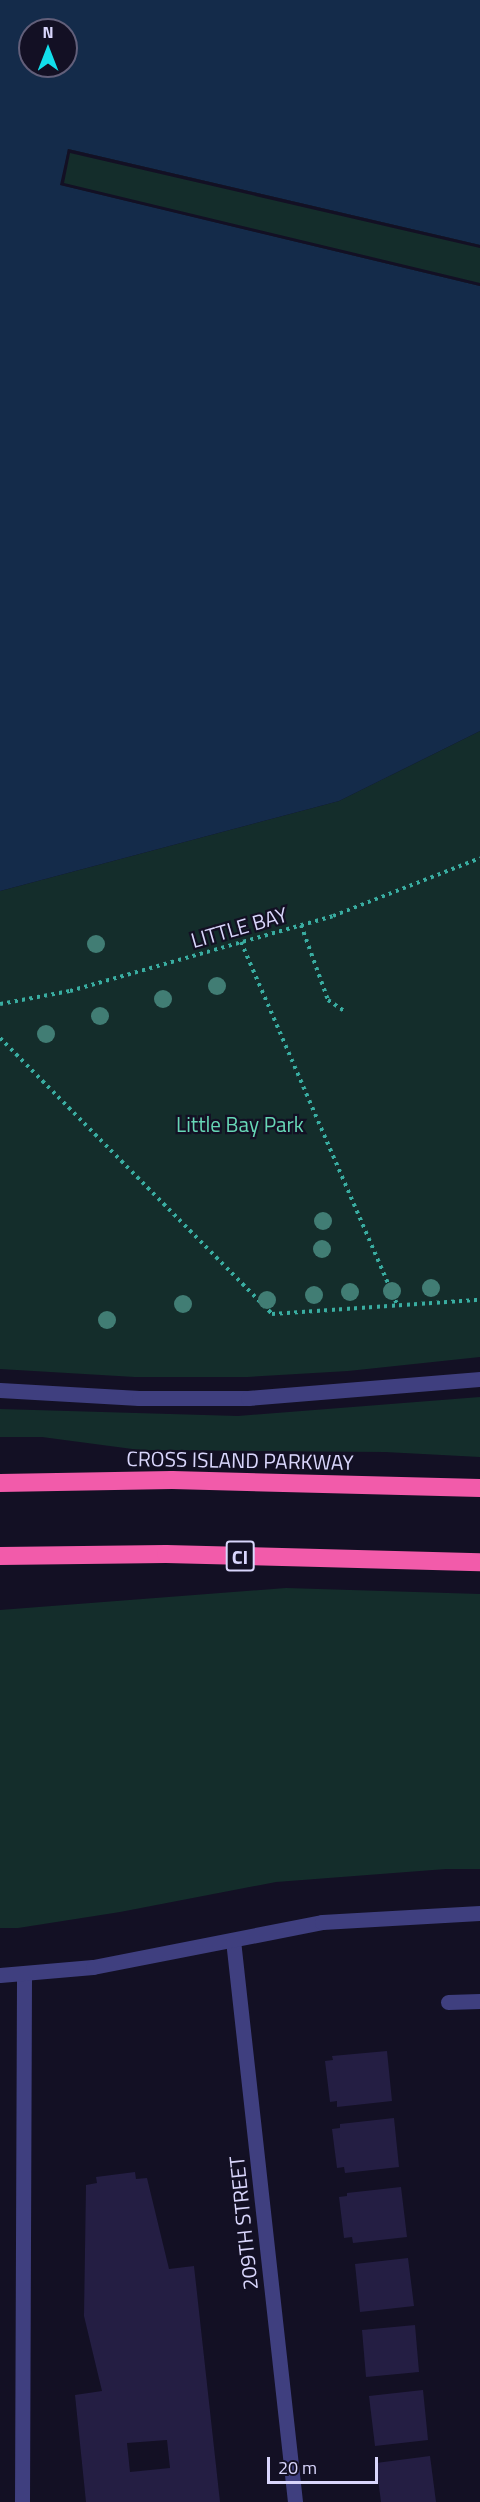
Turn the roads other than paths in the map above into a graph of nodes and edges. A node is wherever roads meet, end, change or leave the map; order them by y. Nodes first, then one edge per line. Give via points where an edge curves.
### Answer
1 (480, 1378) edge
2 (0, 1390) edge
3 (0, 1473) edge
4 (172, 1480) junction
5 (0, 1483) edge
6 (480, 1488) edge
7 (0, 1556) edge
8 (480, 1562) edge
9 (480, 1913) edge
10 (233, 1940) junction
11 (24, 1974) junction
12 (0, 1975) edge
13 (480, 2001) edge
14 (448, 2002) dead end
15 (22, 2502) edge
16 (295, 2502) edge

1 - 2 street via 236,1398
3 - 4 highway
4 - 5 highway, CROSS ISLAND PARKWAY
4 - 6 highway, CROSS ISLAND PARKWAY
7 - 8 highway, CI via 166,1554
9 - 10 street via 322,1922
10 - 11 street via 93,1967
10 - 16 street, 209TH STREET
11 - 12 street
11 - 15 street
13 - 14 street

